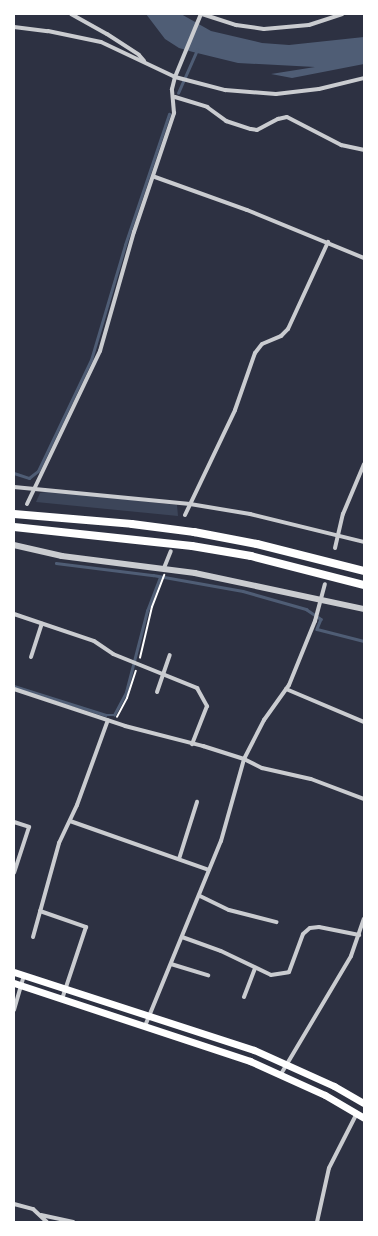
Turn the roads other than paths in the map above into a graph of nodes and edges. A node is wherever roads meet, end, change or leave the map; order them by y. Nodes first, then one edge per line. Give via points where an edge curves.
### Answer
1 (71, 14) edge
2 (342, 14) edge
3 (201, 15) edge
4 (14, 27) edge
5 (144, 61) junction
6 (175, 77) junction
7 (364, 78) edge
8 (175, 97) junction
9 (364, 150) edge
10 (155, 177) junction
11 (328, 242) junction
12 (364, 258) edge
13 (364, 464) edge
14 (14, 487) edge
15 (35, 488) junction
16 (27, 504) dead end
17 (190, 504) junction
18 (14, 514) edge
19 (185, 516) dead end
20 (14, 527) edge
21 (337, 536) junction
22 (364, 542) edge
23 (14, 546) edge
24 (334, 548) dead end
25 (171, 551) dead end
26 (164, 568) junction
27 (364, 570) edge
28 (326, 584) dead end
29 (364, 586) edge
30 (322, 599) junction
31 (364, 609) edge
32 (14, 614) edge
33 (42, 624) junction
34 (170, 654) dead end
35 (31, 657) dead end
36 (164, 673) junction
37 (14, 689) edge
38 (286, 689) junction
39 (157, 692) dead end
40 (108, 720) junction
41 (364, 722) edge
42 (192, 744) junction
43 (244, 759) junction
44 (364, 799) edge
45 (197, 802) dead end
46 (70, 821) junction
47 (14, 822) edge
48 (179, 859) junction
49 (15, 865) edge
50 (210, 870) junction
51 (14, 873) edge
52 (200, 896) junction
53 (40, 911) junction
54 (364, 919) edge
55 (276, 922) dead end
56 (359, 935) junction
57 (33, 936) dead end
58 (182, 937) junction
59 (170, 964) junction
60 (255, 968) junction
61 (14, 972) edge
62 (208, 975) dead end
63 (24, 976) junction
64 (17, 984) edge
65 (65, 988) junction
66 (244, 997) dead end
67 (62, 999) junction
68 (14, 1010) edge
69 (150, 1014) junction
70 (145, 1026) junction
71 (287, 1064) junction
72 (281, 1074) junction
73 (364, 1103) edge
74 (357, 1113) junction
75 (364, 1118) edge
76 (14, 1204) edge
77 (41, 1215) junction
78 (47, 1222) edge
79 (73, 1222) edge
80 (317, 1222) edge

1 - 5 street via 133,51
2 - 3 street via 309,26 264,29 236,25
3 - 6 street
4 - 5 street via 101,42
5 - 6 street
6 - 7 street via 226,90 276,94
6 - 8 street via 172,90
8 - 9 street via 207,107 226,121 251,129 257,130 278,119 287,118 341,145
8 - 10 street via 174,113
10 - 11 street
10 - 15 street via 134,232 100,351
11 - 12 street
11 - 17 street via 288,329 281,336 262,344 255,353 235,410
13 - 21 street via 343,514
14 - 15 street
15 - 16 street
15 - 17 street
17 - 19 street
17 - 21 street via 250,514
18 - 27 highway via 194,532
20 - 29 highway via 132,537 192,546 251,556
21 - 22 street
21 - 24 street
23 - 26 street via 62,556
25 - 26 street
26 - 30 street
28 - 30 street
30 - 31 street
30 - 38 street via 299,663
32 - 33 street
33 - 35 street
33 - 36 street via 94,641 113,654
34 - 36 street
36 - 39 street
36 - 42 street via 197,688 208,706
37 - 40 street
38 - 41 street
38 - 43 street via 264,720
40 - 42 street
40 - 46 street
42 - 43 street
43 - 44 street via 262,768 311,779
43 - 50 street
45 - 48 street
46 - 48 street
46 - 53 street via 59,843
47 - 49 street via 29,827
48 - 50 street
49 - 51 street
50 - 52 street
52 - 55 street via 229,910
52 - 58 street
53 - 57 street
53 - 65 street via 86,927
54 - 56 street
56 - 60 street via 319,926 310,928 303,934 289,972 271,975
56 - 71 street via 351,956
58 - 59 street
58 - 60 street via 221,951
59 - 62 street
59 - 69 street
60 - 66 street
61 - 63 highway
63 - 64 street
63 - 65 highway
64 - 67 highway
64 - 68 street
65 - 67 street
65 - 69 highway
67 - 70 highway
69 - 70 street
69 - 71 highway via 222,1038
70 - 72 highway via 211,1047
71 - 72 street
71 - 73 highway
72 - 74 highway
74 - 75 highway
74 - 80 street via 329,1168
76 - 77 street via 33,1209
77 - 78 street
77 - 79 street

